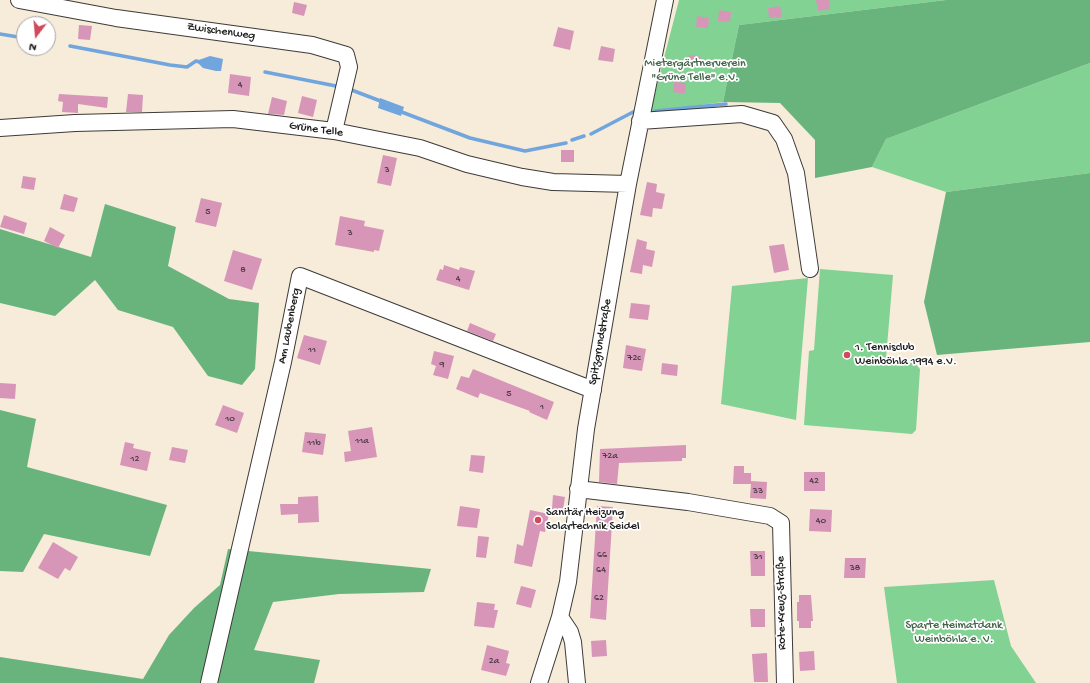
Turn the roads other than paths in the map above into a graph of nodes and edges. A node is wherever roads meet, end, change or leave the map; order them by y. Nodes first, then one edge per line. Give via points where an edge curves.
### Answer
1 (19, 0) edge
2 (666, 0) edge
3 (640, 121) junction
4 (0, 128) edge
5 (334, 131) junction
6 (628, 184) junction
7 (810, 269) dead end
8 (593, 390) junction
9 (578, 489) junction
10 (560, 617) junction
11 (210, 683) edge
12 (539, 683) edge
13 (577, 683) edge
14 (785, 683) edge

1 - 5 street, Zwischenweg via 116,18 312,45 346,55 349,67
2 - 3 street, Spitzgrundstraße
3 - 6 street, Spitzgrundstraße
3 - 7 street via 742,114 773,123 784,139 796,173
4 - 5 street, Grüne Telle via 74,123 233,119
5 - 6 street, Grüne Telle via 420,148 467,164 522,178 553,182
6 - 8 street, Spitzgrundstraße
8 - 9 street, Spitzgrundstraße
8 - 11 street, Am Laubenberg via 300,276
9 - 10 street, Spitzgrundstraße via 568,582
9 - 14 street, Rote-Kreuz-Straße via 688,502 770,516 781,523
10 - 12 street, Spitzgrundstraße
10 - 13 street via 573,642

